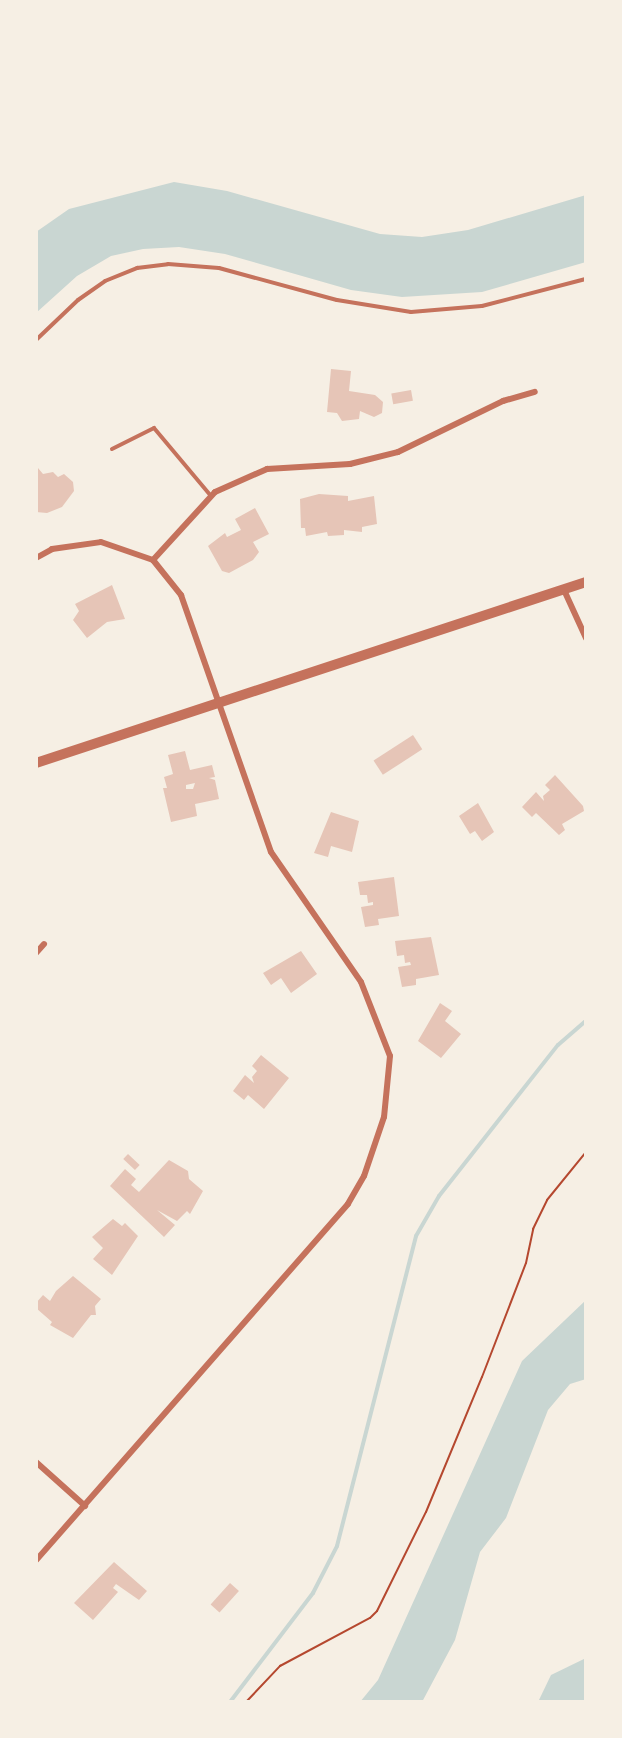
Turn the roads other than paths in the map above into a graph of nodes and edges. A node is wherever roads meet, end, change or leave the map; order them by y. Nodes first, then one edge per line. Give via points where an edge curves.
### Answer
1 (586, 279) edge
2 (36, 340) edge
3 (535, 392) dead end
4 (112, 449) dead end
5 (211, 496) junction
6 (36, 558) edge
7 (153, 560) junction
8 (586, 582) edge
9 (564, 590) junction
10 (586, 638) edge
11 (219, 706) junction
12 (36, 763) edge
13 (44, 944) dead end
14 (36, 953) edge
15 (36, 1462) edge
16 (85, 1506) junction
17 (36, 1560) edge

1 - 2 lane via 482,306 411,312 337,300 219,268 168,264 137,268 105,281 78,300
3 - 5 street via 504,401 399,452 350,464 267,469
4 - 5 lane via 154,428
5 - 7 street
6 - 7 street via 52,549 102,542
7 - 11 street via 182,595
8 - 9 street
9 - 10 street
9 - 11 street
11 - 12 street
11 - 16 street via 271,852 361,982 390,1056 384,1117 364,1176 348,1204
13 - 14 street
15 - 16 street
16 - 17 street

